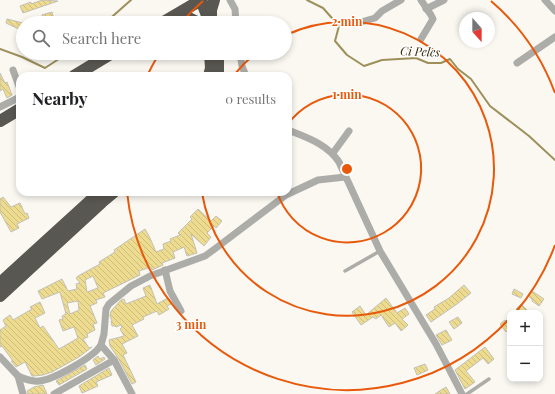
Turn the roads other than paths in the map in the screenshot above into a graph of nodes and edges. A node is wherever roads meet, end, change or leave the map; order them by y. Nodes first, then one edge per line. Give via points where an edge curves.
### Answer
1 (214, 0) edge
2 (230, 0) edge
3 (401, 0) edge
4 (421, 0) edge
5 (444, 0) edge
6 (545, 0) edge
7 (199, 1) edge
8 (426, 9) junction
9 (555, 12) edge
10 (176, 15) joint
11 (182, 16) edge
12 (202, 16) edge
13 (207, 16) edge
14 (211, 16) edge
15 (236, 16) edge
16 (354, 24) dead end
17 (555, 37) edge
18 (421, 39) dead end
19 (100, 60) edge
20 (210, 60) edge
21 (218, 60) edge
22 (241, 60) edge
23 (517, 63) dead end
24 (13, 70) dead end
25 (81, 72) edge
26 (210, 72) edge
27 (218, 72) edge
28 (244, 72) edge
29 (16, 78) edge
30 (16, 99) edge
31 (0, 107) edge
32 (16, 111) edge
33 (0, 121) edge
34 (349, 131) dead end
35 (292, 132) edge
36 (333, 153) junction
37 (345, 177) junction
38 (292, 192) edge
39 (96, 196) edge
40 (110, 196) edge
41 (285, 196) edge
42 (380, 251) junction
43 (165, 270) junction
44 (345, 271) dead end
45 (0, 283) edge
46 (0, 296) edge
47 (180, 311) dead end
48 (101, 345) junction
49 (0, 357) edge
50 (114, 360) junction
51 (18, 376) junction
52 (489, 379) dead end
53 (23, 394) edge
54 (54, 394) edge
55 (132, 394) edge
56 (462, 394) edge
57 (467, 394) edge

1 - 14 highway
2 - 15 street
3 - 16 street via 382,11 376,18
4 - 8 street
5 - 8 street
6 - 9 street
7 - 10 highway
7 - 12 highway
7 - 13 highway
8 - 18 street via 433,19
10 - 11 highway
17 - 23 street
19 - 25 highway
20 - 26 highway
21 - 27 highway
22 - 28 street
24 - 29 street
30 - 31 street
32 - 33 highway
34 - 36 street
35 - 36 street via 322,145
36 - 37 street
37 - 38 street via 318,180
37 - 42 street
39 - 45 highway
40 - 46 highway
41 - 43 street via 205,256
42 - 44 lane
42 - 56 street via 436,344
43 - 47 street via 170,291
43 - 48 street via 132,286 109,304
48 - 50 street
48 - 51 street via 95,353 49,379 32,381
49 - 51 street
50 - 54 street
50 - 55 street
51 - 53 street
52 - 57 lane

